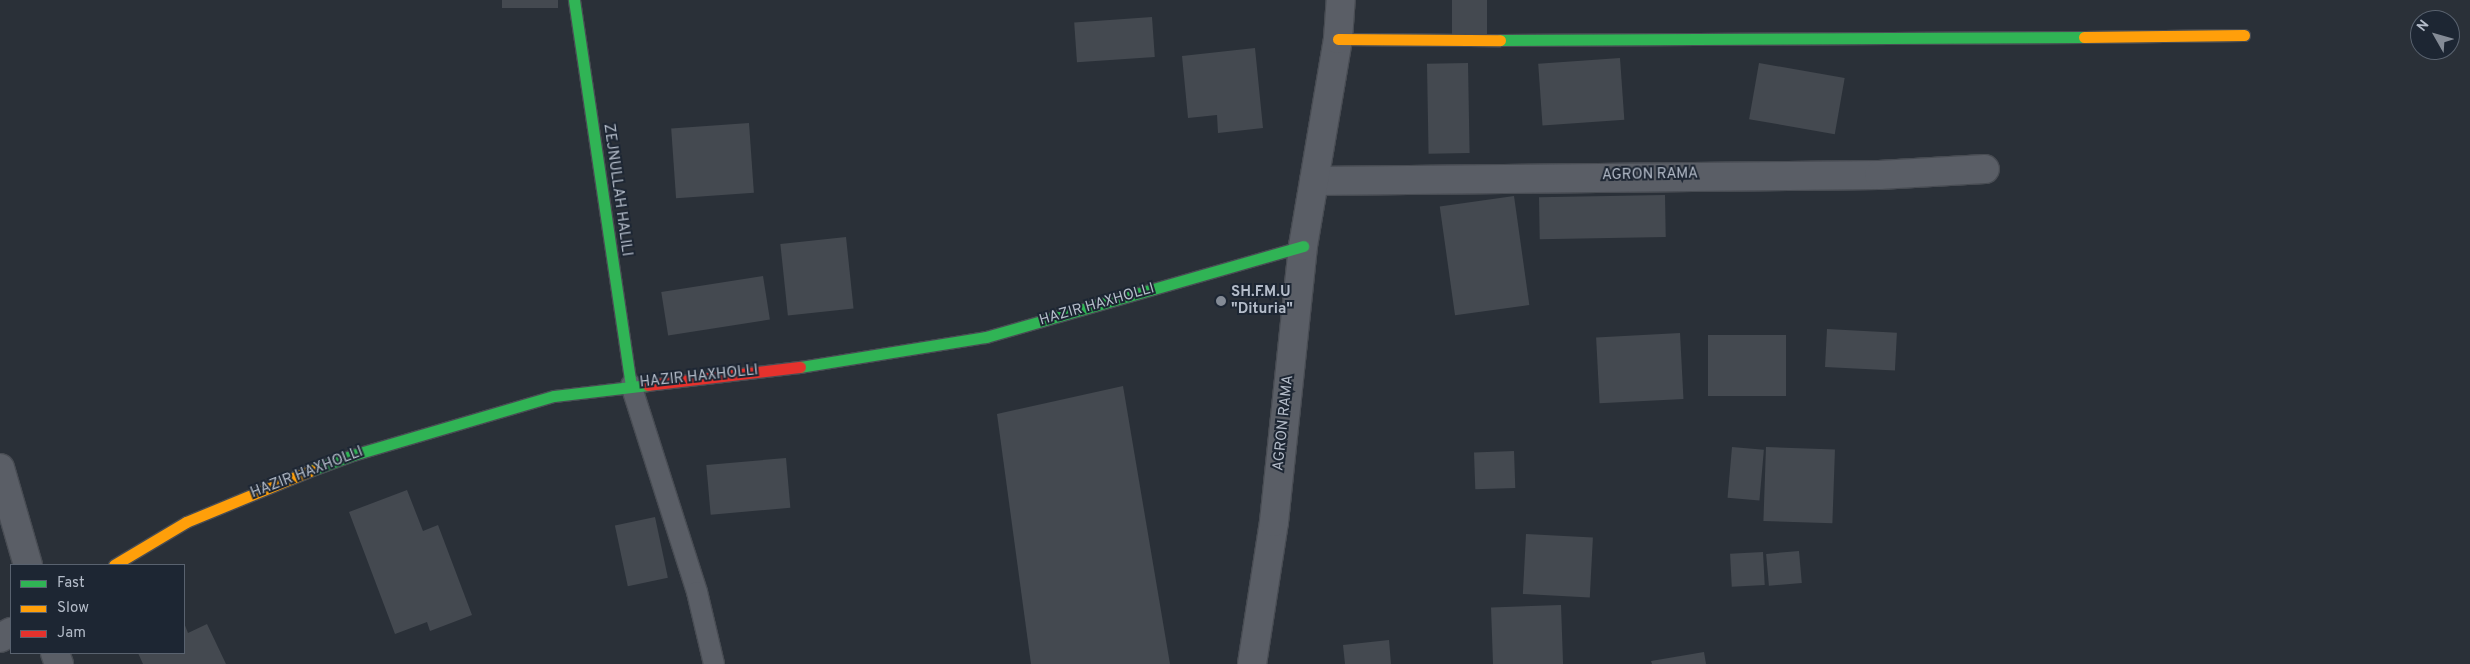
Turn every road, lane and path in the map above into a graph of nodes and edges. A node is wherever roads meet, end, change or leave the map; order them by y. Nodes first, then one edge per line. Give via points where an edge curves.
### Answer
1 (574, 0) edge
2 (1342, 0) edge
3 (2244, 35) dead end
4 (1338, 39) junction
5 (1985, 169) dead end
6 (1314, 181) junction
7 (1302, 246) junction
8 (631, 385) junction
9 (0, 468) edge
10 (28, 564) edge
11 (116, 564) edge
12 (714, 664) edge
13 (1252, 664) edge

1 - 8 street, ZEJNULLAH HALILI
2 - 4 street, AGRON RAMA
3 - 4 street via 1644,41
4 - 6 street, AGRON RAMA
5 - 6 street, AGRON RAMA via 1879,175
6 - 7 street, AGRON RAMA
7 - 8 street, HAZIR HAXHOLLI via 986,336 856,360
7 - 13 street, AGRON RAMA via 1274,522
8 - 11 street, HAZIR HAXHOLLI via 554,396 353,455 186,522
8 - 12 lane via 697,592
9 - 10 street

